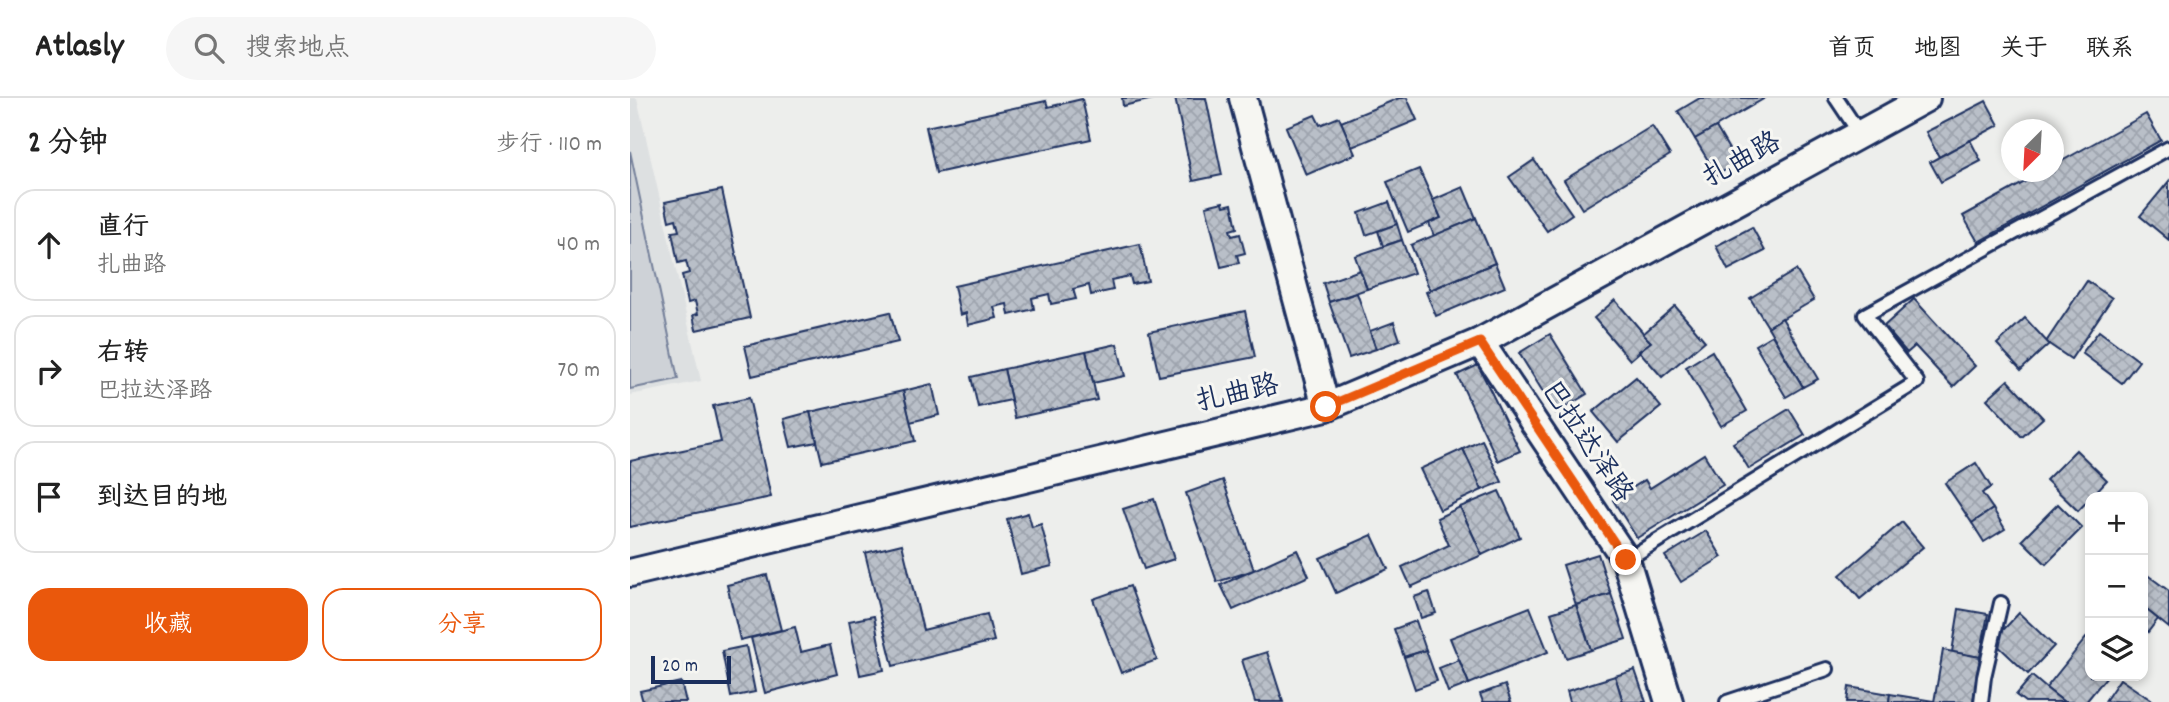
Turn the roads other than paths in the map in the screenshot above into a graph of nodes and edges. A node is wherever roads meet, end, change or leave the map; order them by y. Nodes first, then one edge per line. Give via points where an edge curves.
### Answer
1 (1243, 98) edge
2 (1836, 98) edge
3 (1926, 98) edge
4 (1860, 134) junction
5 (2169, 148) edge
6 (1480, 342) junction
7 (1326, 407) junction
8 (1626, 560) junction
9 (630, 573) edge
10 (2001, 603) dead end
11 (1827, 669) dead end
12 (1669, 702) edge
13 (1727, 702) edge
14 (1981, 702) edge

1 - 7 street
2 - 4 lane
3 - 4 street, 扎曲路
4 - 6 street, 扎曲路
5 - 8 lane via 1865,315 1917,382
6 - 7 street, 扎曲路
6 - 8 street, 巴拉达泽路
7 - 9 street, 扎曲路
8 - 12 street, 巴拉达泽路
10 - 14 lane
11 - 13 lane

